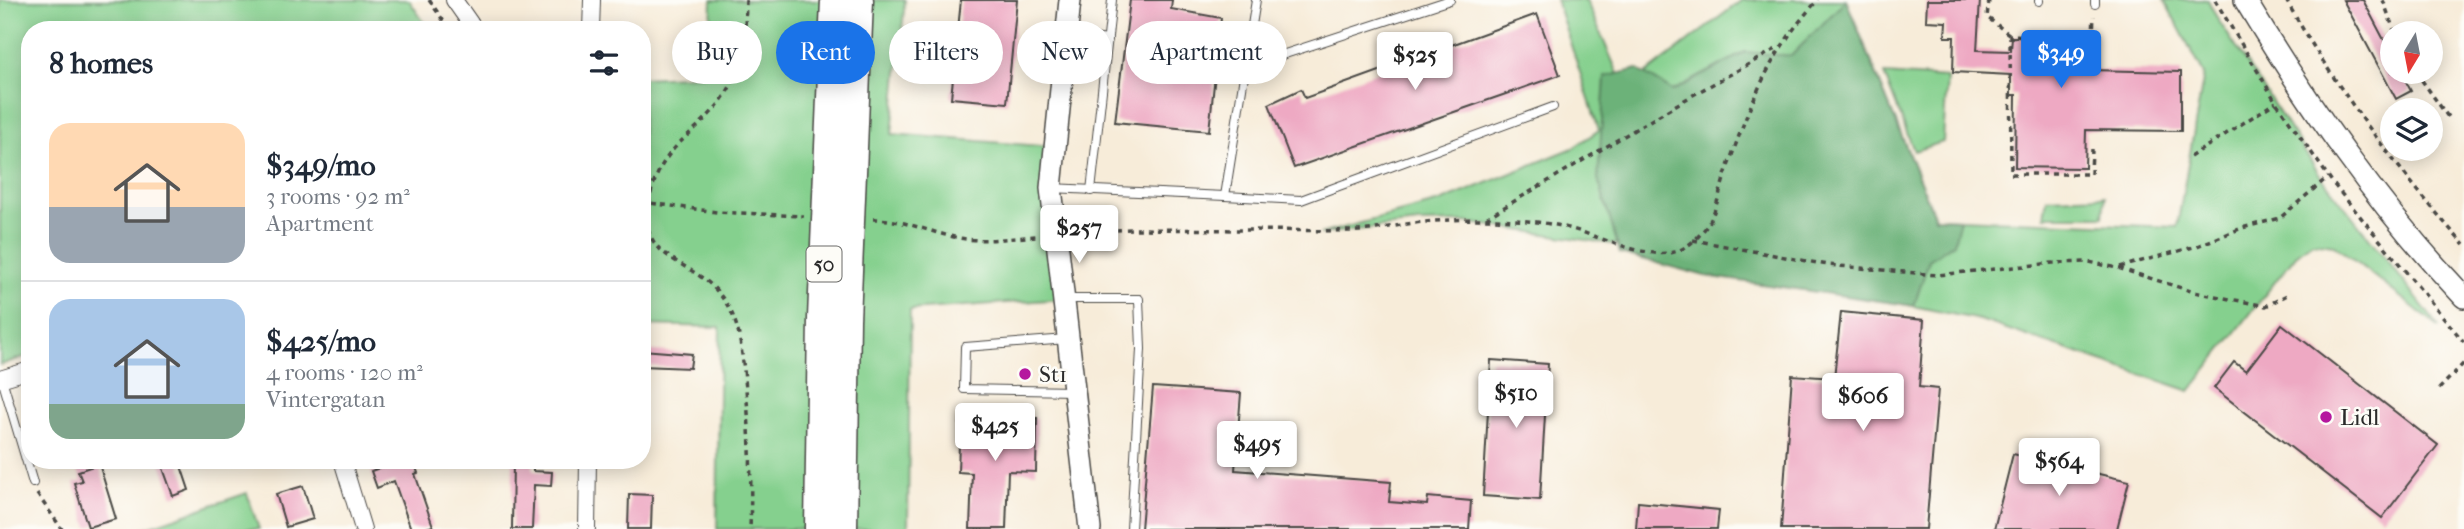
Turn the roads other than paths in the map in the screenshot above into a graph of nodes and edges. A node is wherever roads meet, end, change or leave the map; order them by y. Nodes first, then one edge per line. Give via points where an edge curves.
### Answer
1 (454, 0) edge
2 (592, 0) edge
3 (835, 0) edge
4 (859, 0) edge
5 (1070, 0) edge
6 (1112, 0) edge
7 (1256, 0) edge
8 (1450, 0) edge
9 (2245, 0) edge
10 (469, 21) edge
11 (591, 21) edge
12 (1068, 21) edge
13 (1110, 21) edge
14 (1252, 21) edge
15 (1287, 52) edge
16 (1061, 84) edge
17 (1103, 84) edge
18 (1242, 84) edge
19 (1553, 107) dead end
20 (1051, 188) junction
21 (1091, 191) junction
22 (1225, 196) junction
23 (2464, 298) edge
24 (1062, 299) junction
25 (1067, 339) junction
26 (21, 373) edge
27 (1, 379) edge
28 (1074, 391) junction
29 (21, 444) edge
30 (29, 469) edge
31 (345, 469) edge
32 (588, 469) edge
33 (33, 483) road end
34 (363, 529) edge
35 (587, 529) edge
36 (819, 529) edge
37 (843, 529) edge
38 (1090, 529) edge
39 (1131, 529) edge

1 - 10 street
2 - 11 street
3 - 36 highway, 50
4 - 37 highway, 50
5 - 12 street
6 - 13 lane
7 - 14 lane
8 - 15 lane
9 - 23 street via 2292,79 2352,165
16 - 20 street
17 - 21 lane
18 - 22 lane
19 - 22 lane via 1301,200
20 - 21 lane
20 - 24 street
21 - 22 lane
24 - 25 street
24 - 39 lane via 1139,299 1141,349
25 - 28 street
25 - 28 lane via 965,347 964,389
26 - 27 street
27 - 29 lane
28 - 38 street
30 - 33 lane
31 - 34 street
32 - 35 street

